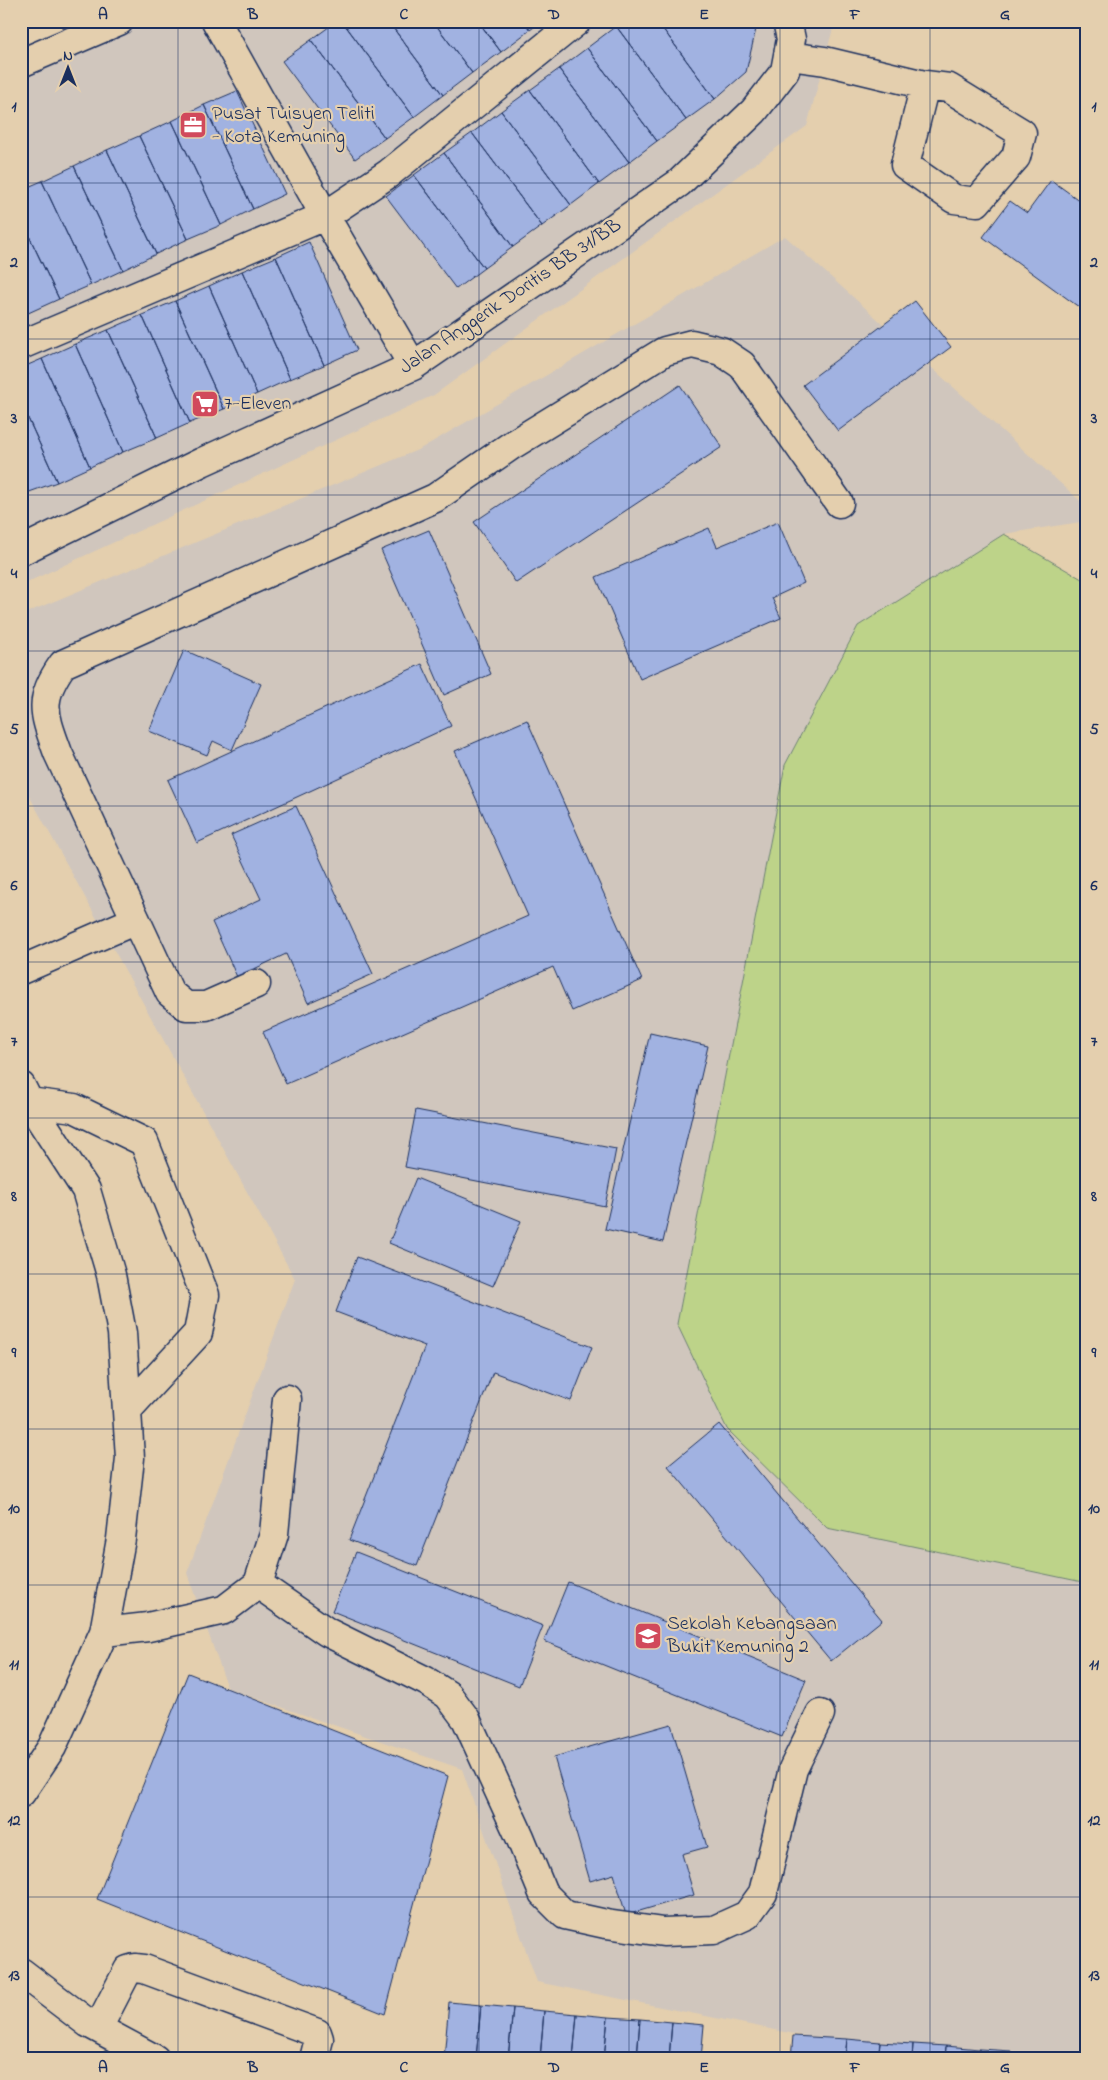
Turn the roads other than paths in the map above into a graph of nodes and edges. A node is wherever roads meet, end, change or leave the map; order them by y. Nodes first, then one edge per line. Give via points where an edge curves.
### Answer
1 (119, 21) edge
2 (216, 21) edge
3 (577, 21) edge
4 (787, 21) edge
5 (789, 56) junction
6 (21, 63) edge
7 (925, 85) junction
8 (325, 216) junction
9 (21, 346) edge
10 (413, 366) junction
11 (839, 503) dead end
12 (21, 551) edge
13 (136, 920) junction
14 (21, 970) edge
15 (256, 984) dead end
16 (25, 1094) edge
17 (287, 1398) dead end
18 (128, 1409) junction
19 (258, 1584) junction
20 (104, 1632) junction
21 (820, 1714) dead end
22 (21, 1793) edge
23 (21, 1972) edge
24 (98, 2028) junction
25 (155, 2059) edge
26 (314, 2059) edge

1 - 6 street
2 - 8 street
3 - 8 street via 388,174
4 - 5 street via 791,39
5 - 7 street
5 - 10 street, Jalan Anggerik Doritis BB 31/BB via 785,71 754,111 679,183
7 - 7 street via 949,88 1022,133 1016,157 977,202 954,199 905,165
8 - 9 street
8 - 10 street
10 - 12 street, Jalan Anggerik Doritis BB 31/BB via 202,462
11 - 13 street via 742,365 721,351 692,344 666,351 512,445 435,498 63,664 51,680 45,697 48,725
13 - 14 street
13 - 15 street via 170,993 186,1006 206,1006
16 - 18 street via 86,1190 112,1275 122,1333
16 - 18 street via 74,1108 144,1142 204,1295 198,1333
17 - 19 street via 274,1534
18 - 20 street via 130,1458 121,1538
19 - 20 street via 224,1610 148,1628
19 - 21 street via 327,1632 448,1694 466,1719 543,1893 565,1915 662,1932 714,1930 747,1915 763,1893 792,1769
20 - 22 street via 52,1747
23 - 24 street
24 - 25 street
24 - 26 street via 128,1970 144,1969 317,2033 319,2039

